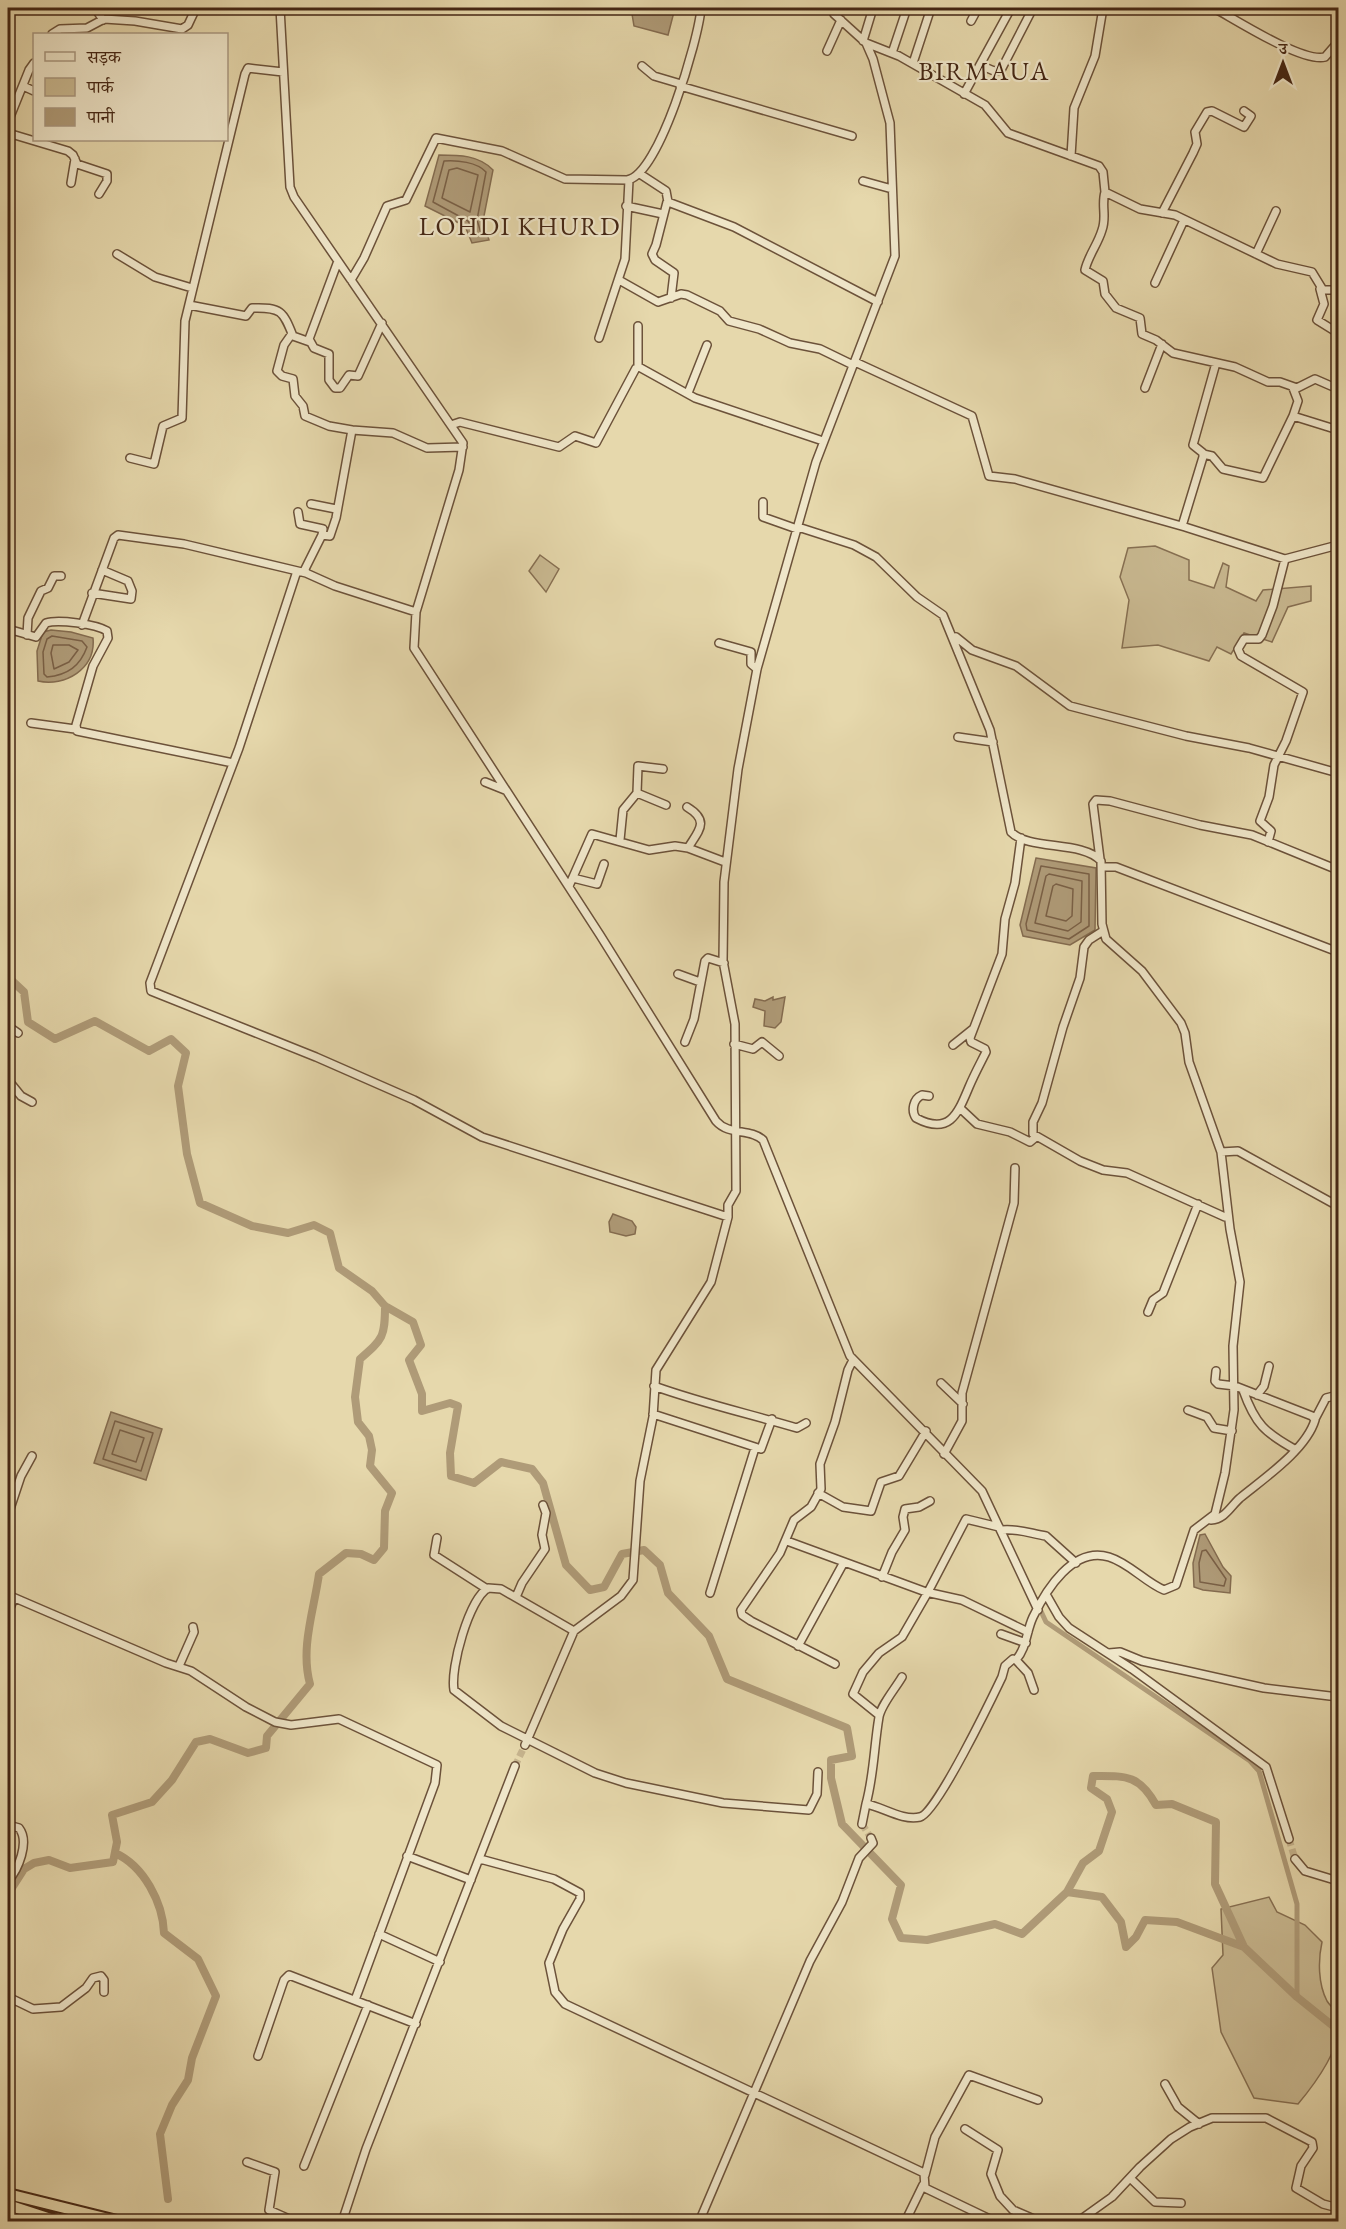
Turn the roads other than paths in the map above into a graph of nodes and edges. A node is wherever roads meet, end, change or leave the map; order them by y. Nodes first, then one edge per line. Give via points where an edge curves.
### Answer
1 (95, 8) edge
2 (196, 8) edge
3 (280, 8) edge
4 (701, 8) edge
5 (831, 8) edge
6 (873, 8) edge
7 (907, 8) edge
8 (931, 8) edge
9 (978, 8) edge
10 (1011, 8) edge
11 (1031, 8) edge
12 (1103, 8) edge
13 (1214, 8) edge
14 (103, 20) junction
15 (841, 20) junction
16 (971, 21) dead end
17 (54, 33) edge
18 (864, 42) junction
19 (1338, 42) edge
20 (827, 51) dead end
21 (892, 53) junction
22 (913, 63) junction
23 (33, 65) edge
24 (980, 65) junction
25 (642, 66) dead end
26 (284, 72) junction
27 (681, 85) junction
28 (22, 86) junction
29 (33, 91) edge
30 (964, 94) junction
31 (1244, 111) dead end
32 (8, 122) edge
33 (8, 133) edge
34 (852, 136) dead end
35 (33, 140) edge
36 (35, 141) edge
37 (1071, 156) junction
38 (75, 159) junction
39 (640, 174) junction
40 (629, 180) junction
41 (863, 181) dead end
42 (71, 183) dead end
43 (892, 189) junction
44 (1105, 192) junction
45 (99, 194) dead end
46 (667, 202) junction
47 (626, 206) junction
48 (1276, 211) dead end
49 (1162, 213) junction
50 (663, 214) junction
51 (1184, 220) junction
52 (117, 254) dead end
53 (1256, 254) junction
54 (338, 261) junction
55 (353, 277) junction
56 (618, 280) junction
57 (1155, 283) dead end
58 (192, 288) junction
59 (1320, 289) junction
60 (1338, 290) edge
61 (671, 298) junction
62 (878, 302) junction
63 (189, 305) junction
64 (382, 323) junction
65 (638, 326) dead end
66 (1338, 333) edge
67 (291, 335) junction
68 (599, 338) dead end
69 (309, 342) junction
70 (1162, 344) junction
71 (707, 345) dead end
72 (854, 363) junction
73 (1216, 363) junction
74 (638, 367) junction
75 (1145, 388) dead end
76 (1293, 388) junction
77 (1338, 389) edge
78 (688, 393) junction
79 (1293, 416) junction
80 (453, 424) junction
81 (352, 430) junction
82 (1338, 430) edge
83 (823, 441) junction
84 (463, 447) junction
85 (1203, 454) junction
86 (130, 458) dead end
87 (763, 502) dead end
88 (311, 504) dead end
89 (336, 509) junction
90 (298, 512) dead end
91 (1182, 526) junction
92 (797, 528) junction
93 (322, 535) junction
94 (1338, 545) edge
95 (1285, 559) junction
96 (102, 570) junction
97 (297, 571) junction
98 (306, 573) junction
99 (61, 576) dead end
100 (92, 593) junction
101 (416, 612) junction
102 (82, 625) junction
103 (8, 629) edge
104 (953, 634) junction
105 (27, 635) junction
106 (719, 643) dead end
107 (758, 669) junction
108 (31, 723) dead end
109 (75, 729) junction
110 (958, 737) dead end
111 (993, 742) junction
112 (1277, 756) junction
113 (233, 763) junction
114 (663, 769) dead end
115 (1338, 773) edge
116 (485, 782) dead end
117 (506, 790) junction
118 (637, 793) junction
119 (666, 805) dead end
120 (687, 807) dead end
121 (1021, 838) junction
122 (620, 840) junction
123 (1268, 842) junction
124 (688, 848) junction
125 (1100, 859) junction
126 (725, 862) junction
127 (603, 864) dead end
128 (1103, 867) junction
129 (1338, 870) edge
130 (571, 882) junction
131 (1103, 931) junction
132 (1338, 952) edge
133 (724, 963) junction
134 (678, 974) dead end
135 (700, 982) junction
136 (8, 1026) edge
137 (973, 1029) junction
138 (18, 1033) dead end
139 (685, 1042) dead end
140 (734, 1044) junction
141 (953, 1045) dead end
142 (779, 1056) dead end
143 (8, 1080) edge
144 (929, 1096) dead end
145 (32, 1102) dead end
146 (961, 1109) junction
147 (734, 1129) junction
148 (1035, 1137) junction
149 (1223, 1153) junction
150 (1015, 1167) dead end
151 (1198, 1204) junction
152 (1336, 1205) dead end
153 (1228, 1216) junction
154 (728, 1217) junction
155 (1148, 1311) dead end
156 (853, 1360) junction
157 (1269, 1366) dead end
158 (1216, 1371) dead end
159 (941, 1383) dead end
160 (654, 1386) junction
161 (1235, 1386) junction
162 (1243, 1390) junction
163 (1257, 1395) junction
164 (1338, 1395) edge
165 (963, 1404) junction
166 (1188, 1410) dead end
167 (653, 1414) junction
168 (772, 1419) junction
169 (1315, 1419) junction
170 (806, 1423) dead end
171 (926, 1431) junction
172 (1232, 1431) junction
173 (755, 1448) junction
174 (1296, 1450) junction
175 (946, 1451) junction
176 (32, 1456) dead end
177 (818, 1493) junction
178 (930, 1501) dead end
179 (543, 1505) dead end
180 (8, 1515) edge
181 (1209, 1520) junction
182 (1003, 1529) junction
183 (437, 1538) dead end
184 (787, 1541) junction
185 (844, 1562) junction
186 (1076, 1563) junction
187 (882, 1577) junction
188 (487, 1589) junction
189 (928, 1592) junction
190 (710, 1593) dead end
191 (11, 1596) edge
192 (516, 1598) junction
193 (1043, 1602) junction
194 (8, 1613) edge
195 (193, 1627) dead end
196 (574, 1631) junction
197 (1028, 1632) junction
198 (1001, 1634) dead end
199 (1026, 1643) junction
200 (798, 1646) junction
201 (1109, 1653) junction
202 (1016, 1660) junction
203 (835, 1664) dead end
204 (178, 1666) junction
205 (902, 1677) dead end
206 (1034, 1690) dead end
207 (1338, 1697) edge
208 (879, 1715) junction
209 (527, 1741) junction
210 (515, 1766) tunnel mouth
211 (818, 1772) dead end
212 (867, 1804) junction
213 (8, 1824) edge
214 (862, 1824) dead end
215 (1289, 1839) tunnel mouth
216 (871, 1842) dead end
217 (407, 1856) junction
218 (480, 1859) junction
219 (1295, 1859) tunnel mouth
220 (471, 1880) junction
221 (8, 1881) edge
222 (1338, 1881) edge
223 (379, 1934) junction
224 (440, 1962) junction
225 (104, 1992) dead end
226 (8, 1997) edge
227 (355, 2000) junction
228 (368, 2005) junction
229 (416, 2024) junction
230 (258, 2056) dead end
231 (1165, 2085) dead end
232 (753, 2094) junction
233 (1038, 2100) dead end
234 (1199, 2124) junction
235 (965, 2130) dead end
236 (247, 2162) dead end
237 (304, 2166) dead end
238 (925, 2175) junction
239 (1130, 2178) junction
240 (923, 2185) junction
241 (8, 2194) edge
242 (1181, 2203) dead end
243 (8, 2205) edge
244 (1338, 2208) edge
245 (1080, 2221) edge
246 (60, 2222) edge
247 (121, 2222) edge
248 (297, 2222) edge
249 (342, 2222) edge
250 (699, 2222) edge
251 (905, 2222) edge
252 (996, 2222) edge
253 (1041, 2222) edge

1 - 14 street
2 - 14 street via 182,29
3 - 26 street
4 - 27 street
5 - 15 street
6 - 18 street
7 - 21 street
8 - 22 street
9 - 16 street
10 - 24 street
11 - 24 street via 999,71
12 - 37 street via 1095,56 1074,108
13 - 19 street via 1274,42 1312,58 1325,57
14 - 17 street via 87,28 60,29
15 - 18 street
15 - 20 street
18 - 21 street
18 - 43 street via 873,59 890,123
21 - 22 street
22 - 30 street
23 - 28 street
24 - 30 street
25 - 27 street
26 - 54 street via 291,192
26 - 58 street via 253,67 245,74
27 - 34 street
27 - 39 street via 665,130
28 - 29 street
28 - 32 street
30 - 37 street via 985,105 1000,126 1014,136
31 - 49 street via 1251,116 1244,127 1207,112 1195,132 1197,144 1193,153
33 - 35 street
36 - 38 street via 68,151
37 - 44 street via 1102,169
38 - 42 street
38 - 45 street via 77,164 107,175
39 - 40 street
39 - 46 street via 666,191
40 - 47 street
40 - 55 street via 566,179 502,151 438,138 405,201 387,206
41 - 43 street
43 - 62 street via 895,256
44 - 49 street via 1140,209
44 - 70 street via 1103,228 1086,271 1103,281 1105,294 1118,310 1140,318 1142,334
46 - 50 street
46 - 62 street via 734,226
47 - 50 street
47 - 56 street via 625,259
48 - 53 street
49 - 51 street
50 - 61 street via 652,254 674,273
51 - 53 street
51 - 57 street
52 - 58 street via 155,277
53 - 59 street via 1312,272
54 - 55 street
54 - 69 street
55 - 64 street
56 - 61 street via 658,302
56 - 68 street
58 - 63 street
59 - 60 street
59 - 66 street via 1323,304 1318,321
61 - 72 street via 687,295 720,311 729,321
62 - 72 street
63 - 67 street via 246,316 252,308 273,309 288,321
63 - 86 street via 183,342 182,418 163,426 154,464
64 - 69 street via 358,376 349,375 339,388 329,381 328,354
64 - 80 street
65 - 74 street
67 - 69 street
67 - 81 street via 277,371 293,379 295,396 306,417
70 - 73 street via 1177,355
70 - 75 street
71 - 78 street
72 - 83 street
72 - 91 street via 972,416 989,476 1015,479
73 - 76 street
73 - 85 street via 1192,445
74 - 78 street
74 - 80 street via 596,443 575,436 563,447 557,447
76 - 77 street via 1315,379
76 - 79 street via 1298,401
78 - 83 street
79 - 82 street
79 - 85 street via 1263,478 1223,469 1212,456
80 - 84 street
81 - 84 street via 393,433 427,448
81 - 89 street
83 - 92 street
84 - 101 street
85 - 91 street via 1194,496
87 - 92 street via 763,517
88 - 89 street
89 - 93 street via 330,536
90 - 93 street via 300,524 323,529
91 - 95 street
92 - 104 street via 854,545 876,556 917,597 940,611
92 - 107 street
93 - 98 street
94 - 95 street
95 - 112 street via 1262,635 1259,639 1244,639 1238,649 1241,656 1303,690
96 - 97 street via 114,538 120,535 184,544
96 - 100 street
96 - 100 street via 128,581 131,599
97 - 98 street
97 - 113 street
98 - 101 street
99 - 105 street via 54,576 48,588 41,591 28,618
100 - 102 street
101 - 117 street via 414,648
102 - 105 street via 49,621 38,636
102 - 109 street via 105,629 108,638 93,666
103 - 105 street
104 - 111 street
104 - 112 street via 972,650 1016,666 1063,703
106 - 107 street via 751,652 751,664
107 - 126 street
108 - 109 street
109 - 113 street
110 - 111 street
111 - 121 street via 1009,825 1013,835
112 - 115 street
112 - 123 street via 1260,821 1271,831
113 - 154 street via 150,983 151,991 316,1056 414,1100 482,1137
114 - 118 street via 638,766
116 - 117 street
117 - 130 street
118 - 119 street
118 - 122 street via 623,810
120 - 124 street via 701,820
121 - 125 street
121 - 137 street via 1002,954
122 - 124 street via 649,850
122 - 130 street via 590,835
123 - 125 street via 1252,835 1096,800 1093,804
123 - 129 street
124 - 126 street
125 - 128 street
126 - 133 street
127 - 130 street via 597,884
128 - 131 street
128 - 132 street via 1116,867
130 - 147 street via 716,1121
131 - 148 street via 1084,947 1080,978 1033,1122
131 - 149 street via 1106,939 1142,971 1181,1023 1189,1062
133 - 135 street via 707,959
133 - 140 street via 734,1013
134 - 135 street
135 - 139 street via 694,1019
136 - 138 street
137 - 141 street
137 - 146 street via 970,1041 986,1052
140 - 142 street via 753,1049 762,1042
140 - 147 street
143 - 145 street via 21,1096
144 - 146 street via 920,1095 915,1103 914,1116 919,1120 947,1123
146 - 148 street via 981,1125 1030,1142
147 - 154 street via 736,1185
147 - 156 street via 763,1140
148 - 151 street via 1080,1161 1103,1170 1127,1173
149 - 152 street via 1238,1151
149 - 153 street
150 - 165 street via 1014,1203 968,1372
151 - 153 street
151 - 155 street via 1163,1293 1154,1298
153 - 161 street via 1240,1282 1233,1346
154 - 160 street via 711,1282 659,1362
156 - 171 street
156 - 177 street via 820,1464
157 - 163 street via 1264,1386
158 - 161 street via 1216,1382
159 - 165 street
160 - 167 street
160 - 168 street
161 - 162 street
161 - 172 street
162 - 163 street
162 - 174 street via 1256,1422
163 - 169 street
164 - 169 street via 1326,1398
165 - 175 street via 962,1421
166 - 172 street via 1207,1417 1214,1428
167 - 173 street
167 - 196 street via 640,1481 636,1568 631,1584
168 - 170 street via 796,1428
168 - 173 street via 763,1448
169 - 174 street
171 - 175 street
171 - 177 street via 899,1476 881,1482 871,1511 843,1507
172 - 181 street via 1217,1508
173 - 190 street
174 - 181 street via 1227,1513
175 - 182 street via 982,1491
176 - 180 street
177 - 184 street via 807,1512 794,1520
178 - 187 street via 919,1508 905,1509 905,1530
179 - 192 street via 545,1549
181 - 186 street via 1194,1530 1178,1580 1169,1590 1106,1556
182 - 186 street via 1046,1536
182 - 189 street via 966,1519
182 - 193 street
183 - 188 street via 434,1555
184 - 185 street
184 - 200 street via 741,1613
185 - 187 street
185 - 200 street
186 - 193 street via 1060,1572
187 - 189 street
188 - 192 street via 501,1589
188 - 209 street via 463,1635 454,1690 487,1717
189 - 197 street via 962,1600
189 - 208 street via 899,1641 879,1653 854,1689 854,1696
191 - 194 street
191 - 204 street
192 - 196 street
193 - 197 street
193 - 201 street via 1063,1623
195 - 204 street
196 - 209 street
197 - 199 street
198 - 199 street
199 - 202 street
200 - 203 street
201 - 207 street via 1120,1652 1142,1661 1254,1686
201 - 215 street via 1257,1758 1269,1772
202 - 206 street via 1028,1673
202 - 212 street via 1005,1666 953,1772 927,1814 919,1818
204 - 217 street via 279,1723 339,1719 437,1765 435,1784
205 - 208 street
208 - 212 street
209 - 211 street via 626,1783 723,1803 809,1810 817,1794
210 - 218 street
212 - 214 street
213 - 221 street via 19,1828 22,1835 19,1865
216 - 232 street via 810,1961
217 - 220 street
217 - 223 street
218 - 220 street
218 - 232 street via 554,1880 580,1893 549,1963 555,1992 562,2002
219 - 222 street via 1305,1871
220 - 224 street
223 - 224 street
223 - 227 street
224 - 229 street
225 - 226 street via 101,1976 93,1978 61,2007 33,2009
227 - 228 street
227 - 230 street via 287,1976
228 - 229 street
228 - 237 street
229 - 249 street via 366,2149
231 - 234 street via 1178,2107
232 - 238 street
232 - 250 street
233 - 238 street via 969,2075 935,2137
234 - 239 street via 1171,2139
234 - 244 street via 1217,2117 1266,2118 1310,2141 1313,2148 1301,2166 1296,2188
235 - 253 street via 998,2150 991,2174 1000,2196 1016,2211
236 - 248 street via 275,2172 269,2210
238 - 240 street
239 - 242 street via 1155,2202
239 - 245 street
240 - 251 street
240 - 252 street
241 - 247 highway
243 - 246 highway

